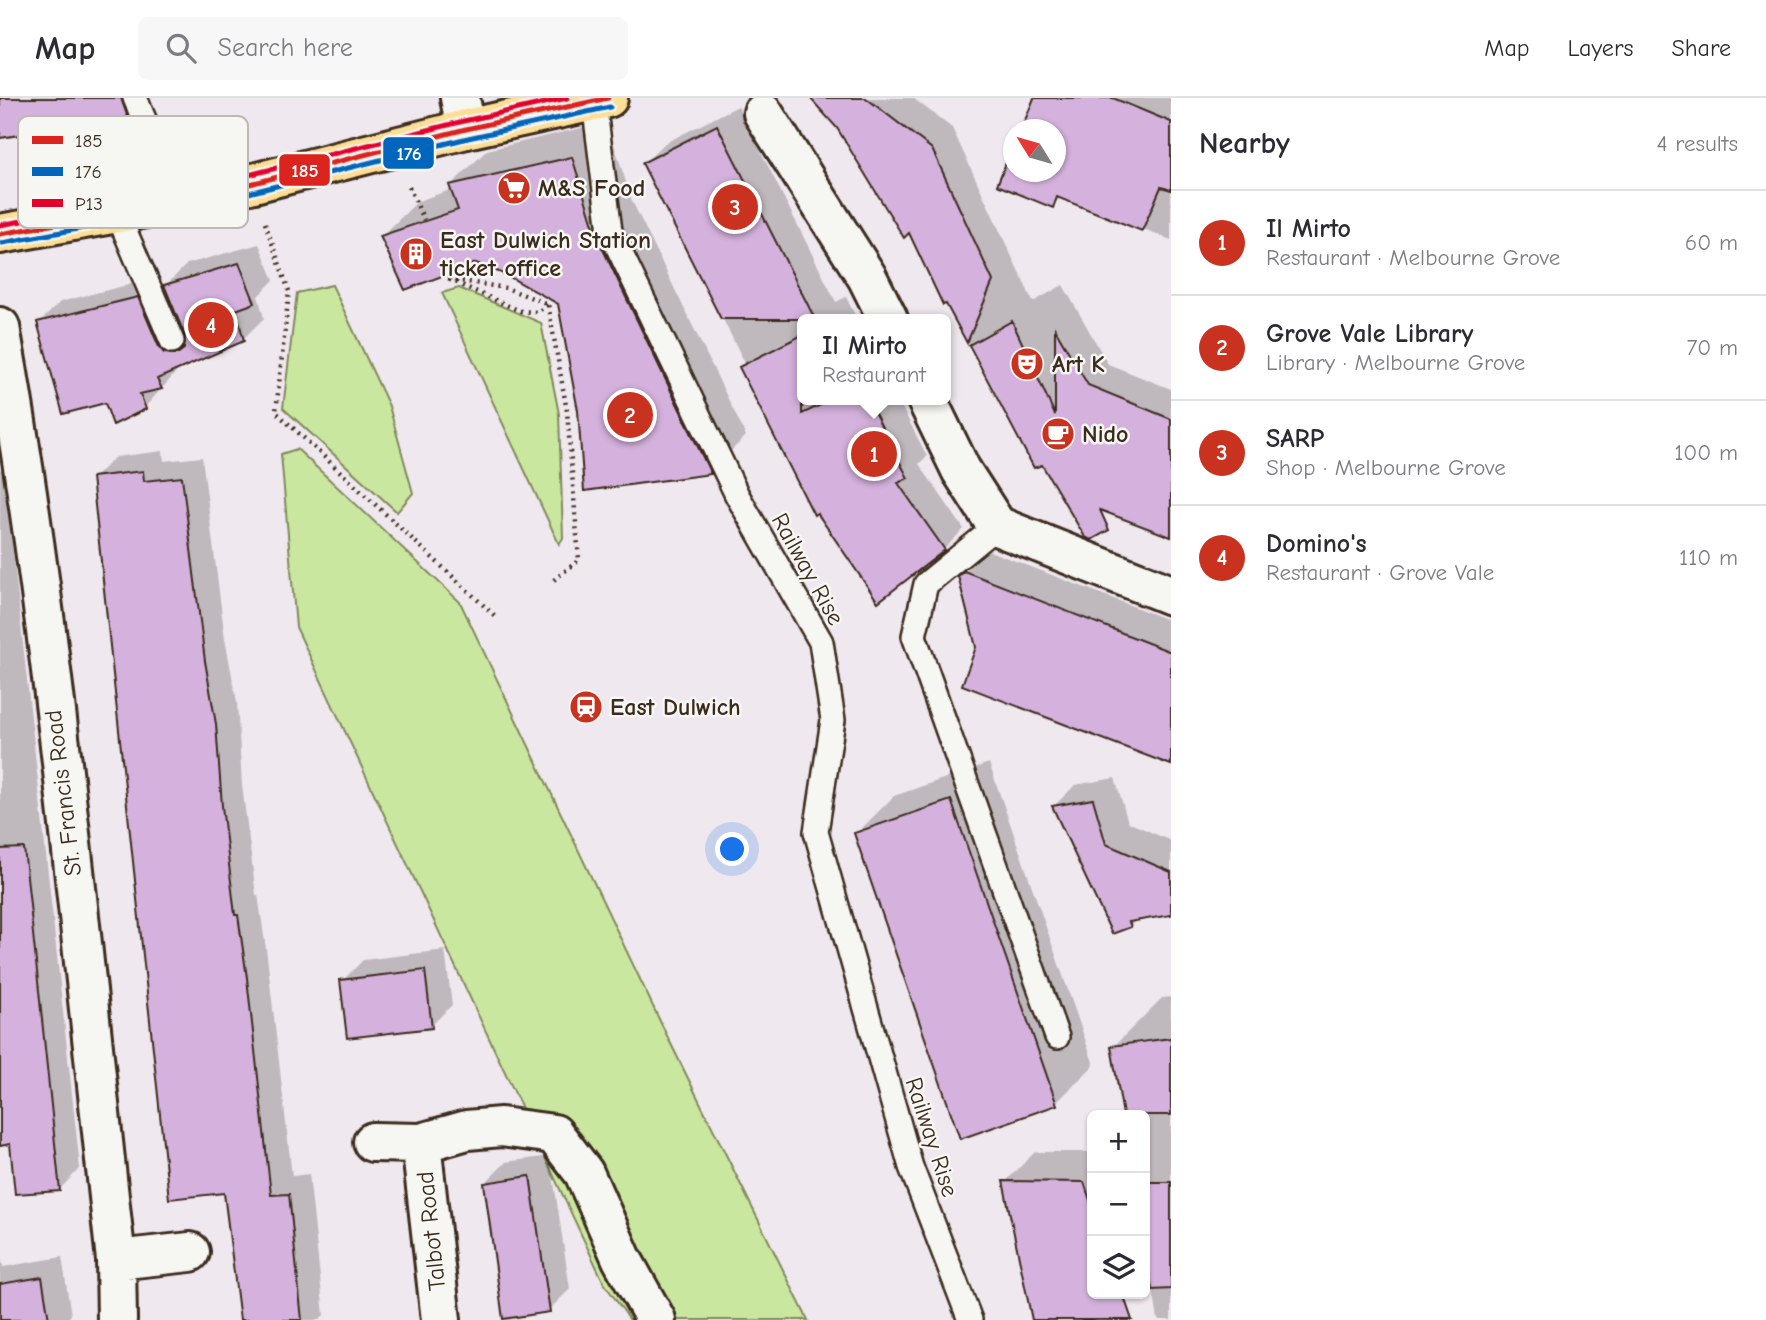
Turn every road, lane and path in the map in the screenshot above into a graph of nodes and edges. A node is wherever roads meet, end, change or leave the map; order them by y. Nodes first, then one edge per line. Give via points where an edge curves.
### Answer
1 (135, 98) edge
2 (601, 100) edge
3 (463, 113) edge
4 (763, 113) dead end
5 (143, 116) edge
6 (251, 182) junction
7 (248, 183) edge
8 (37, 228) edge
9 (124, 228) edge
10 (0, 234) edge
11 (548, 304) junction
12 (886, 314) edge
13 (0, 327) edge
14 (172, 341) dead end
15 (930, 405) edge
16 (997, 526) junction
17 (550, 583) dead end
18 (1171, 595) edge
19 (495, 616) dead end
20 (1057, 1037) dead end
21 (373, 1142) dead end
22 (421, 1143) junction
23 (190, 1252) dead end
24 (116, 1260) junction
25 (117, 1320) edge
26 (441, 1320) edge
27 (656, 1320) edge
28 (970, 1320) edge

1 - 5 lane
2 - 3 main road
2 - 28 lane, Railway Rise via 610,232 737,495 821,642 833,720 816,832 911,1167
3 - 6 main road
4 - 12 street
6 - 7 main road
6 - 19 path via 289,291 276,412
8 - 10 main road
9 - 14 lane
11 - 11 path via 538,312 520,311 447,276 506,288
11 - 17 path via 567,411 579,560
13 - 24 street, St. Francis Road via 23,457
15 - 16 street via 961,470
16 - 18 street
16 - 20 lane via 926,584 914,636
21 - 22 street
22 - 26 street, Talbot Road
22 - 27 street via 467,1130 501,1127 554,1134 584,1173 622,1259
23 - 24 street
24 - 25 street, St. Francis Road

